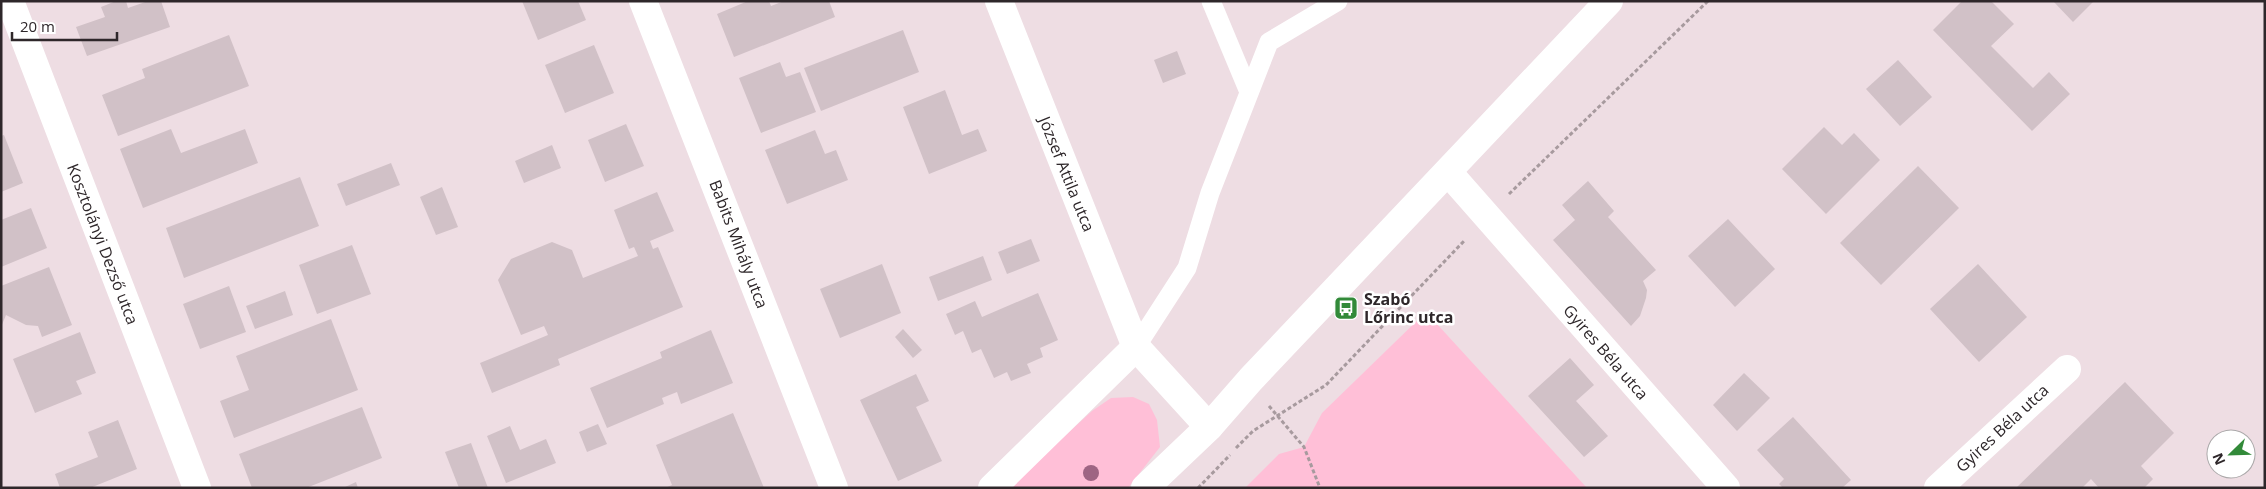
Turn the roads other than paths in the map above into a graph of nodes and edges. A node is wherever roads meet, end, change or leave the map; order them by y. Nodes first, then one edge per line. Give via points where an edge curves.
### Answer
1 (10, 1) edge
2 (643, 1) edge
3 (999, 1) edge
4 (1211, 1) edge
5 (1338, 1) edge
6 (1609, 1) edge
7 (1249, 92) junction
8 (1448, 172) junction
9 (1136, 347) junction
10 (2067, 369) dead end
11 (1209, 427) junction
12 (197, 488) edge
13 (834, 488) edge
14 (992, 488) edge
15 (1146, 488) edge
16 (1726, 488) edge
17 (1938, 488) edge

1 - 12 street, Kosztolányi Dezső utca
2 - 13 street, Babits Mihály utca
3 - 9 street, József Attila utca
4 - 7 lane
5 - 7 lane via 1269,42
6 - 8 street
7 - 9 lane via 1210,193 1187,268
8 - 11 street
8 - 16 street, Gyires Béla utca
9 - 11 street
9 - 14 street
10 - 17 street, Gyires Béla utca
11 - 15 street

